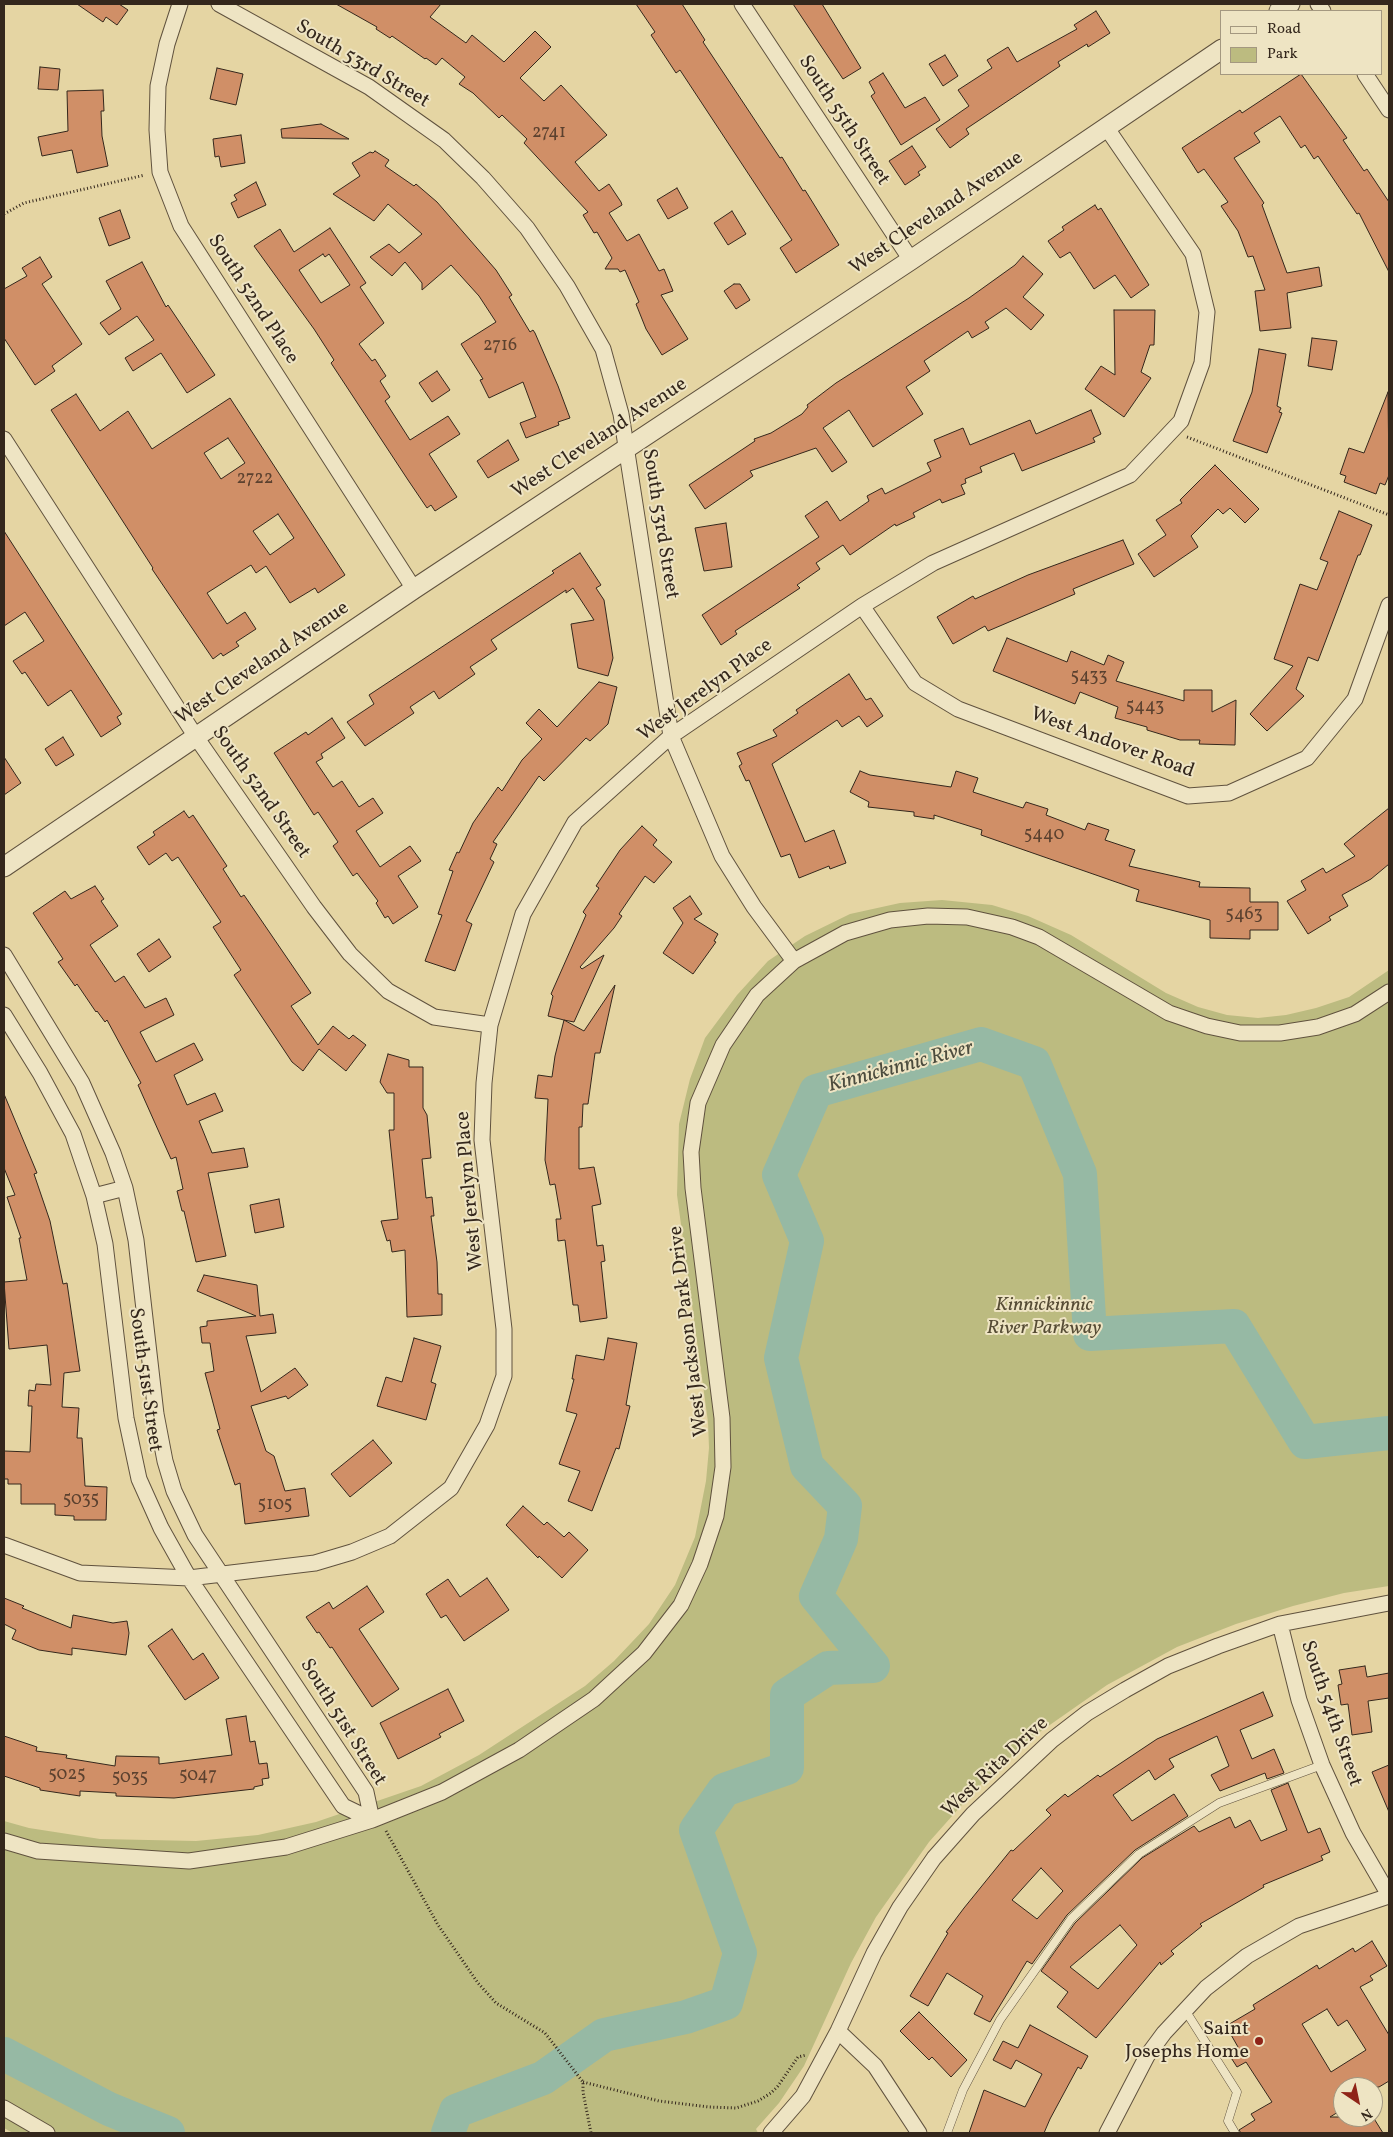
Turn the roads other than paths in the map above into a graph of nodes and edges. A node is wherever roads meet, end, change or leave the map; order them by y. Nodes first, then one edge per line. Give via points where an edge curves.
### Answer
1 (180, 4) edge
2 (219, 4) edge
3 (742, 4) edge
4 (1220, 50) edge
5 (1366, 75) edge
6 (1389, 110) edge
7 (1106, 127) junction
8 (910, 260) junction
9 (4, 439) edge
10 (628, 449) junction
11 (414, 589) junction
12 (1389, 605) edge
13 (862, 606) junction
14 (671, 736) junction
15 (196, 737) junction
16 (4, 867) edge
17 (4, 955) edge
18 (794, 961) junction
19 (1389, 992) edge
20 (4, 1015) edge
21 (490, 1025) junction
22 (125, 1188) junction
23 (94, 1196) junction
24 (4, 1545) edge
25 (223, 1574) junction
26 (189, 1578) junction
27 (1389, 1603) edge
28 (1280, 1624) junction
29 (1322, 1765) junction
30 (372, 1820) junction
31 (4, 1841) edge
32 (1389, 1895) edge
33 (1185, 2010) junction
34 (838, 2031) junction
35 (4, 2108) edge
36 (47, 2133) edge
37 (770, 2133) edge
38 (920, 2133) edge
39 (947, 2133) edge
40 (1107, 2133) edge
41 (1235, 2133) edge

1 - 11 street, South 52nd Place via 158,86 157,130 160,172 181,226
2 - 10 street, South 53rd Street via 369,87 444,140 483,178 527,228 567,286 602,349
3 - 8 street, South 55th Street
4 - 7 street, West Cleveland Avenue
5 - 6 street
7 - 8 street, West Cleveland Avenue
7 - 13 street, West Jerelyn Place via 1193,254 1207,312 1202,363 1181,421 1130,475 932,563
8 - 10 street, West Cleveland Avenue
9 - 15 street, South 52nd Street
10 - 11 street, West Cleveland Avenue
10 - 14 street, South 53rd Street
11 - 15 street, West Cleveland Avenue
12 - 13 street, West Andover Road via 1355,699 1307,758 1228,793 1188,796 958,709 916,683
13 - 14 street, West Jerelyn Place
14 - 18 street, South 53rd Street via 722,856
14 - 21 street, West Jerelyn Place via 575,822 523,914
15 - 16 street, West Cleveland Avenue
15 - 21 street, South 52nd Street via 350,954 388,991 434,1016
17 - 22 street, South 51st Street via 82,1083
18 - 19 street, West Jackson Park Drive via 845,933 890,920 928,916 967,917 1040,937 1169,1014 1240,1033 1280,1033 1318,1027 1355,1014
18 - 30 street, West Jackson Park Drive via 757,995 723,1045 698,1103 691,1152 693,1188 722,1418 723,1467 716,1516 685,1596 644,1653 594,1699 519,1750 442,1792
20 - 23 street, South 51st Street via 73,1134
21 - 25 street, West Jerelyn Place via 482,1140 504,1329 504,1376 487,1425 451,1488 390,1536 315,1563
22 - 23 street
22 - 25 street, South 51st Street via 136,1240 156,1414 165,1461 174,1491 195,1534
23 - 26 street, South 51st Street via 105,1244 126,1418 139,1479
24 - 26 street, West Jerelyn Place via 80,1573
25 - 26 street, West Jerelyn Place
25 - 30 street, South 51st Street via 366,1792
26 - 30 street, South 51st Street via 343,1806
27 - 28 street, West Rita Drive
28 - 29 street, South 54th Street via 1299,1700
28 - 34 street, West Rita Drive via 1168,1666 1125,1690 1059,1735 1010,1778 934,1858 900,1907 874,1953
29 - 32 street, South 54th Street via 1353,1833
29 - 39 lane via 1219,1803 1139,1854 1070,1919 1000,2020 963,2090
30 - 31 street, West Jackson Park Drive via 286,1847 189,1861 38,1851
32 - 33 street via 1327,1915 1272,1941 1226,1972
33 - 40 street via 1147,2056
33 - 41 lane via 1237,2092 1228,2121
34 - 37 street, West Rita Drive via 803,2096
34 - 38 street via 876,2066
35 - 36 street

